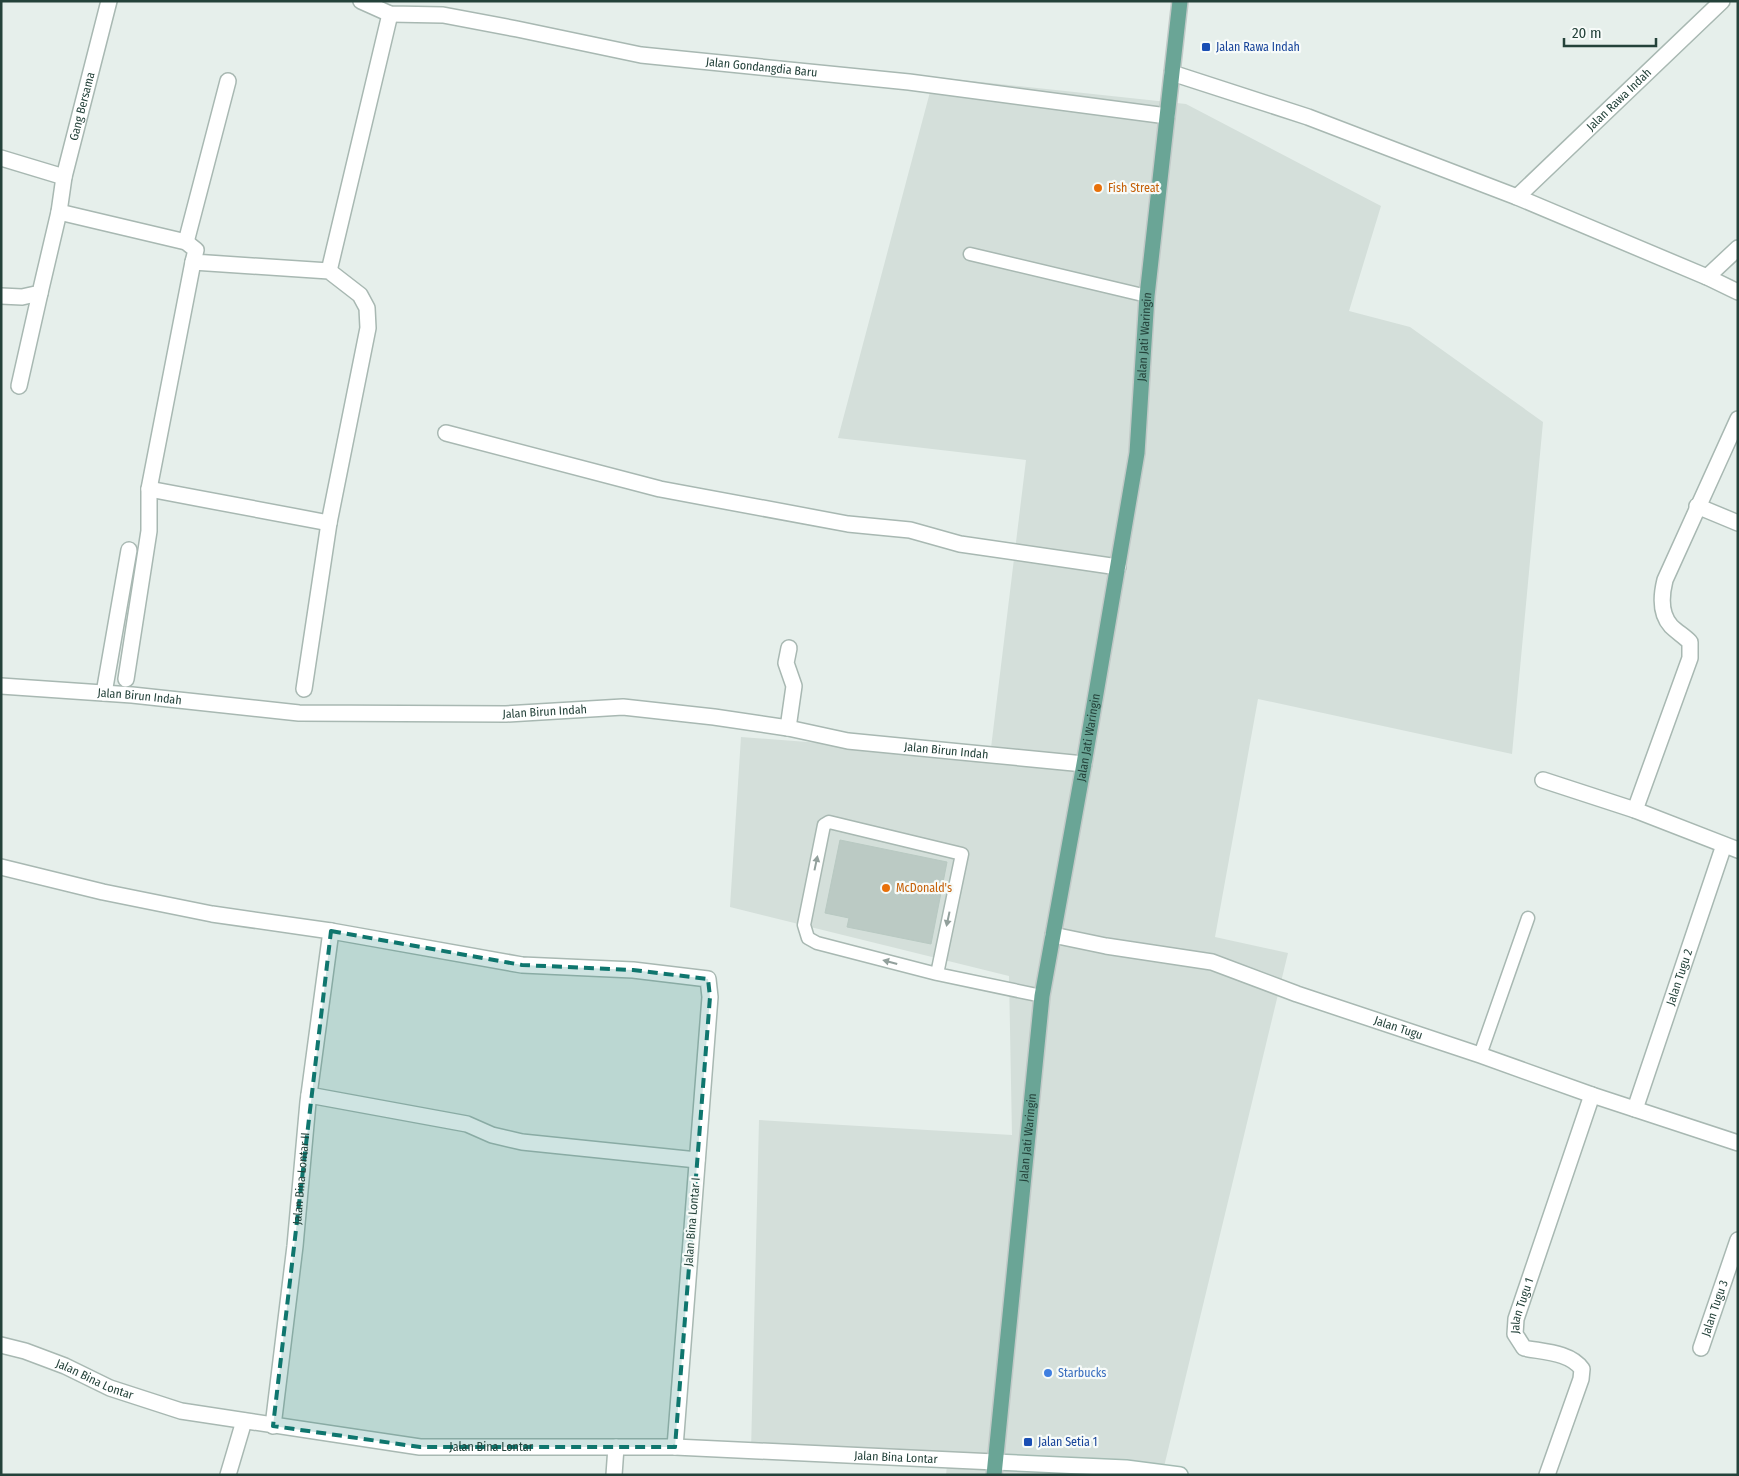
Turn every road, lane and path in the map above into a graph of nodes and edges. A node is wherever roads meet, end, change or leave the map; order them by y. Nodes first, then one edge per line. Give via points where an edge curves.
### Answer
1 (109, 1) edge
2 (361, 1) edge
3 (1180, 1) edge
4 (1722, 1) edge
5 (390, 14) junction
6 (1172, 73) junction
7 (228, 81) dead end
8 (1167, 116) junction
9 (1, 158) edge
10 (64, 177) junction
11 (1517, 197) junction
12 (59, 212) junction
13 (186, 242) junction
14 (1738, 248) edge
15 (970, 254) dead end
16 (193, 262) junction
17 (329, 271) junction
18 (1707, 277) junction
19 (1738, 292) edge
20 (40, 293) junction
21 (1, 296) edge
22 (1147, 296) junction
23 (19, 386) dead end
24 (1738, 419) edge
25 (446, 433) dead end
26 (150, 489) junction
27 (1698, 506) junction
28 (1738, 523) edge
29 (329, 524) junction
30 (129, 550) dead end
31 (1118, 567) junction
32 (789, 648) dead end
33 (126, 679) dead end
34 (1, 686) edge
35 (304, 688) dead end
36 (104, 693) junction
37 (788, 728) junction
38 (1084, 764) junction
39 (1543, 780) dead end
40 (1635, 810) junction
41 (1731, 848) edge
42 (1, 866) edge
43 (1528, 918) dead end
44 (331, 931) junction
45 (1053, 935) junction
46 (937, 974) junction
47 (1042, 996) junction
48 (1480, 1055) junction
49 (310, 1095) junction
50 (1592, 1095) junction
51 (1635, 1108) junction
52 (1738, 1143) edge
53 (697, 1160) junction
54 (1738, 1240) edge
55 (1, 1345) edge
56 (1701, 1348) dead end
57 (244, 1421) junction
58 (273, 1426) junction
59 (616, 1447) junction
60 (674, 1447) junction
61 (994, 1468) edge
62 (228, 1475) edge
63 (614, 1475) edge
64 (1180, 1475) edge
65 (1547, 1475) edge

1 - 10 street, Gang Bersama
2 - 5 street, Jalan Gondangdia Baru
3 - 6 main road, Jalan Jati Waringin
4 - 11 street, Jalan Rawa Indah
5 - 8 street, Jalan Gondangdia Baru via 443,15 641,56 909,82
5 - 17 street
6 - 8 main road, Jalan Jati Waringin
6 - 11 street via 1308,117
7 - 13 street
8 - 22 main road, Jalan Jati Waringin
9 - 10 street
10 - 12 street, Gang Bersama
11 - 18 street
12 - 13 street
12 - 20 street, Gang Bersama
13 - 16 street via 196,250
14 - 18 street
15 - 22 lane
16 - 17 street
16 - 26 street
17 - 29 street via 360,295 367,308 368,328
18 - 19 street
20 - 21 street via 22,297
20 - 23 street, Gang Bersama
22 - 31 main road, Jalan Jati Waringin via 1137,453
24 - 27 street
25 - 31 street via 660,489 848,524 910,530 960,544
26 - 29 street
26 - 33 street via 149,531
27 - 28 street
27 - 40 street via 1662,593 1664,617 1690,642 1690,658
29 - 35 street
30 - 36 street
31 - 38 main road, Jalan Jati Waringin
32 - 37 street via 786,663 794,686
34 - 36 street, Jalan Birun Indah
36 - 37 street, Jalan Birun Indah via 298,713 506,714 623,707
37 - 38 street, Jalan Birun Indah via 848,741
38 - 45 main road, Jalan Jati Waringin
39 - 40 street
40 - 41 street
41 - 51 street, Jalan Tugu 2
42 - 44 street via 103,892 212,914
43 - 48 lane
44 - 49 street, Jalan Bina Lontar II
44 - 53 street, Jalan Bina Lontar I via 522,965 633,970 708,979 710,997
45 - 47 main road, Jalan Jati Waringin
45 - 48 street, Jalan Tugu via 1212,962
46 -> 46 lane via 808,938 804,925 824,825 829,822 962,854
46 - 47 lane
47 - 61 main road, Jalan Jati Waringin
48 - 50 street, Jalan Tugu
49 - 53 street via 467,1124 492,1135 522,1142
49 - 58 street, Jalan Bina Lontar II
50 - 51 street, Jalan Tugu
50 - 65 street, Jalan Tugu 1 via 1516,1319 1515,1334 1524,1348 1569,1357 1582,1369
51 - 52 street, Jalan Tugu
53 - 60 street, Jalan Bina Lontar I
54 - 56 street, Jalan Tugu 3
55 - 57 street, Jalan Bina Lontar via 65,1366 110,1388 181,1411
57 - 58 street, Jalan Bina Lontar
57 - 62 street
58 - 59 street, Jalan Bina Lontar via 420,1447
59 - 60 street, Jalan Bina Lontar
59 - 63 street
60 - 61 street, Jalan Bina Lontar
61 - 64 street via 1126,1468

